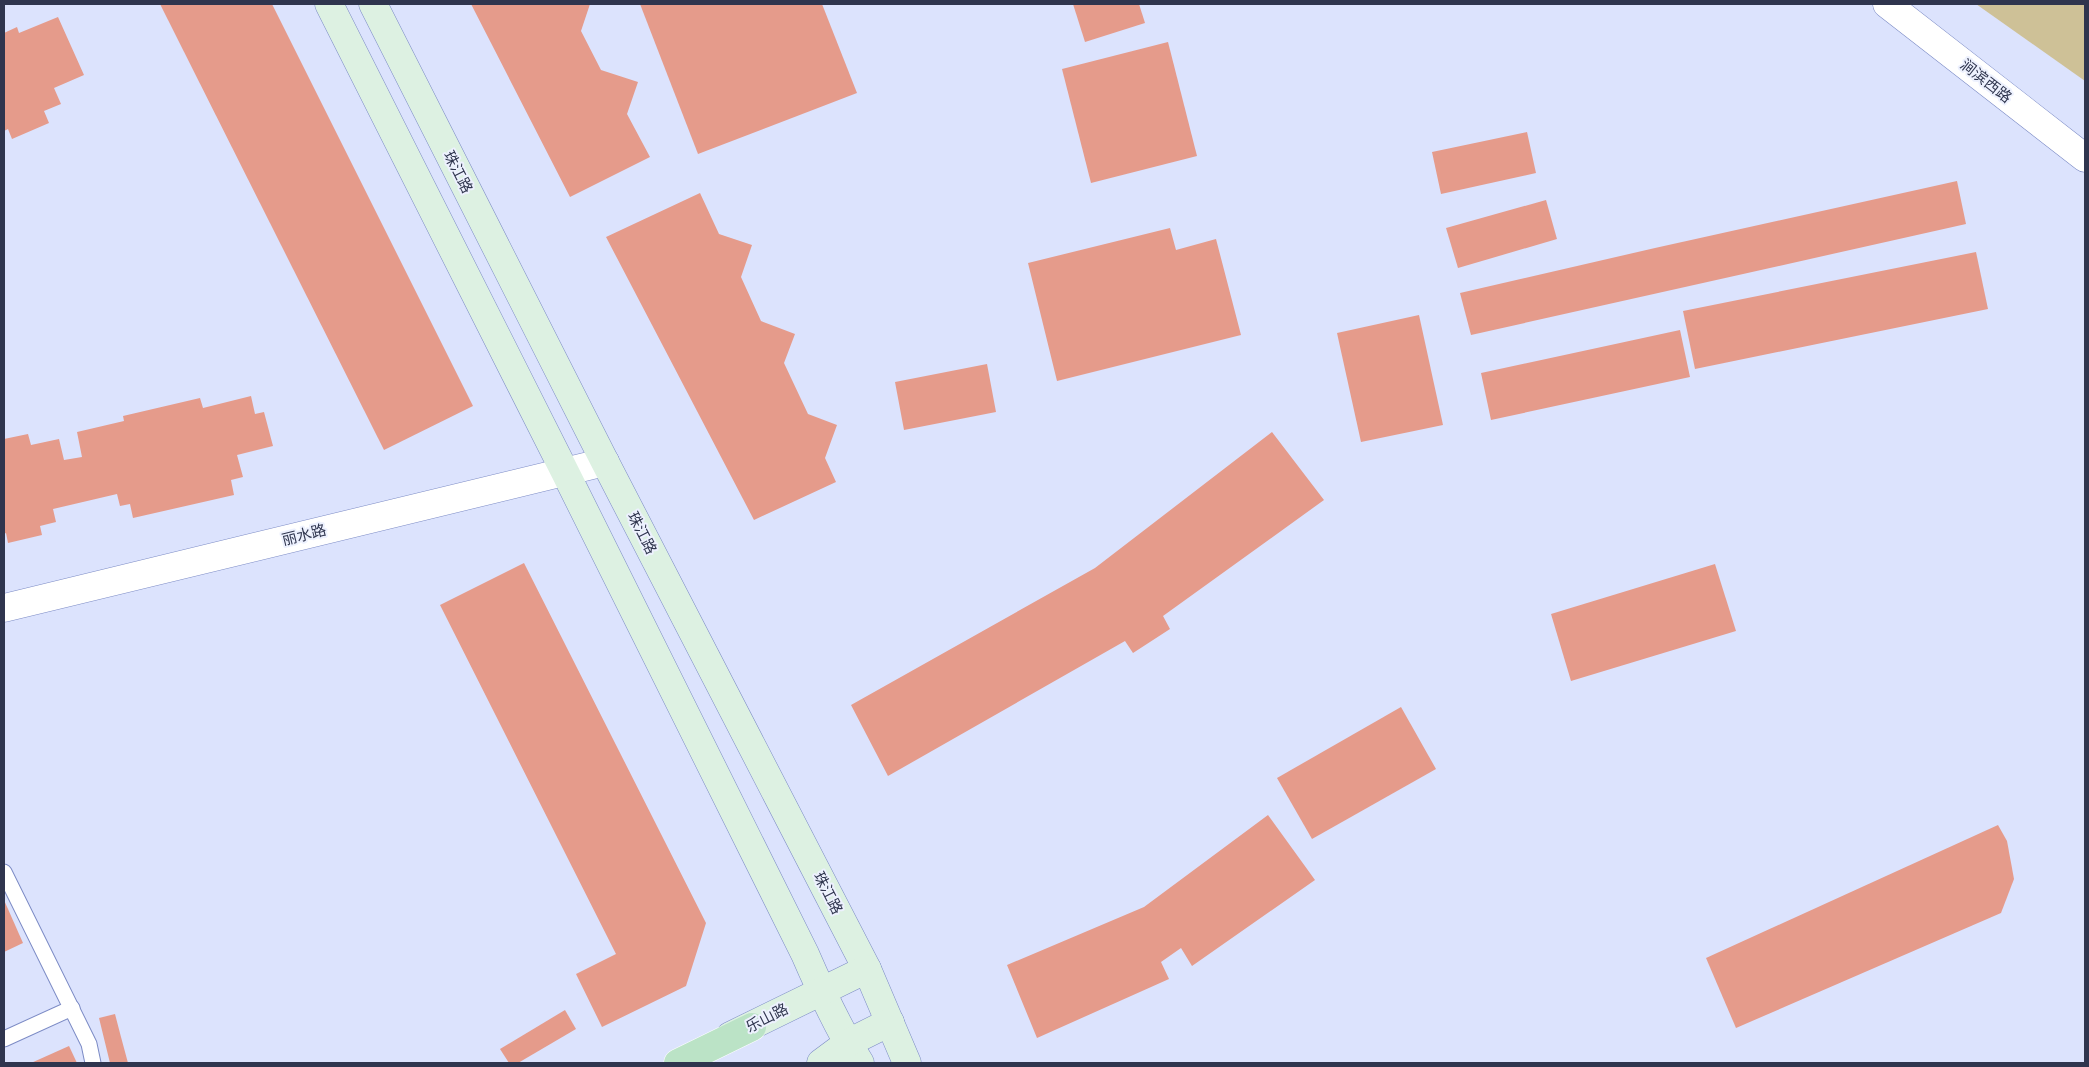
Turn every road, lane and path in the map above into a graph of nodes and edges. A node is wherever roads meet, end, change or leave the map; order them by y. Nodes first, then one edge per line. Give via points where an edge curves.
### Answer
1 (329, 4) edge
2 (373, 4) edge
3 (1886, 4) edge
4 (2085, 158) edge
5 (605, 462) junction
6 (565, 472) junction
7 (4, 608) edge
8 (4, 872) edge
9 (867, 969) junction
10 (821, 991) junction
11 (72, 1008) junction
12 (890, 1022) junction
13 (752, 1027) junction
14 (4, 1039) edge
15 (854, 1053) edge
16 (93, 1063) edge
17 (666, 1063) edge
18 (678, 1063) edge
19 (821, 1063) edge
20 (907, 1063) edge

1 - 6 main road
2 - 5 main road, 珠江路
3 - 4 street, 涧滨西路
5 - 6 street, 丽水路
5 - 9 main road, 珠江路
6 - 7 street, 丽水路
6 - 10 main road
8 - 11 lane
9 - 10 main road, 乐山路
9 - 12 main road, 珠江路
10 - 13 main road, 乐山路
10 - 15 main road
11 - 14 lane
11 - 16 lane via 90,1044
12 - 15 main road
12 - 20 main road, 珠江路
13 - 17 main road, 乐山路
13 - 18 main road
15 - 19 main road

